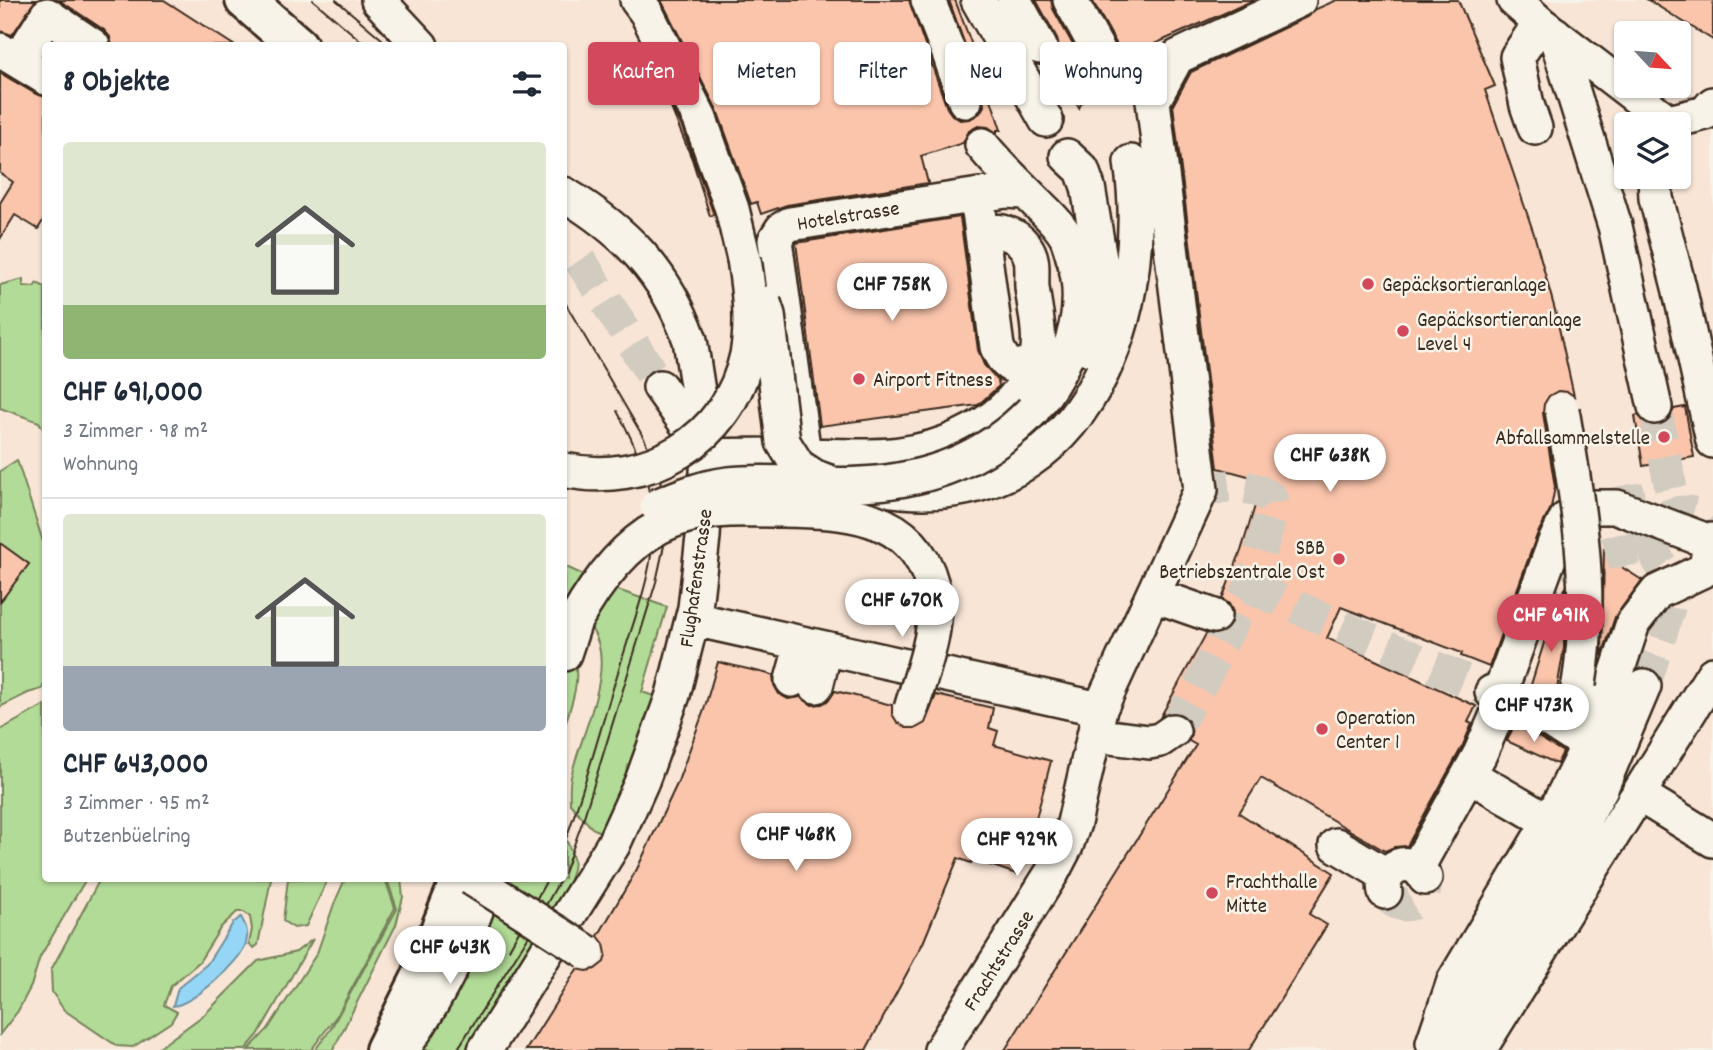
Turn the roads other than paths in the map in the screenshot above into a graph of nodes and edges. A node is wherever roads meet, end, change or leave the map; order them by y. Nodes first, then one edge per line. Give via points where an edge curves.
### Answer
1 (245, 0) edge
2 (378, 0) edge
3 (637, 0) edge
4 (928, 0) edge
5 (978, 0) edge
6 (1299, 0) edge
7 (1514, 0) edge
8 (1017, 6) edge
9 (1076, 9) edge
10 (72, 29) edge
11 (1547, 29) junction
12 (293, 42) edge
13 (417, 42) edge
14 (1088, 42) edge
15 (945, 43) edge
16 (1040, 45) edge
17 (30, 72) edge
18 (1713, 104) edge
19 (1046, 110) dead end
20 (1656, 112) edge
21 (1691, 117) edge
22 (1535, 128) dead end
23 (982, 145) dead end
24 (1067, 156) dead end
25 (1131, 162) dead end
26 (1656, 189) edge
27 (977, 194) junction
28 (1028, 194) junction
29 (567, 196) edge
30 (1057, 224) junction
31 (982, 231) junction
32 (744, 259) junction
33 (1033, 270) junction
34 (1036, 361) junction
35 (660, 387) tunnel mouth
36 (1655, 407) tunnel mouth
37 (1562, 410) dead end
38 (1713, 441) edge
39 (706, 442) junction
40 (804, 455) junction
41 (885, 457) junction
42 (567, 470) edge
43 (848, 484) junction
44 (1710, 556) edge
45 (1154, 595) junction
46 (1214, 616) dead end
47 (693, 620) junction
48 (575, 621) junction
49 (567, 645) edge
50 (814, 647) junction
51 (925, 672) junction
52 (1712, 678) edge
53 (804, 683) dead end
54 (1644, 686) tunnel mouth
55 (1496, 701) junction
56 (1097, 722) junction
57 (1172, 731) dead end
58 (1578, 737) junction
59 (1481, 782) dead end
60 (1639, 794) junction
61 (1549, 822) junction
62 (1713, 840) edge
63 (1336, 845) dead end
64 (459, 882) edge
65 (478, 882) edge
66 (486, 882) edge
67 (561, 929) junction
68 (385, 1050) edge
69 (402, 1050) edge
70 (485, 1050) edge
71 (941, 1050) edge
72 (1436, 1050) edge
73 (1453, 1050) edge
74 (1479, 1050) edge

1 - 12 main road
2 - 13 street
3 - 32 street via 700,119 732,209
4 - 15 street
5 - 19 street
6 - 45 street, Frachtstrasse via 1177,57 1153,102 1201,490
7 - 11 street
8 - 16 street
9 - 14 street
10 - 17 street via 47,15
11 - 20 street
11 - 22 street via 1517,57
11 - 36 street via 1615,226
18 - 21 street via 1705,113
23 - 28 street
24 - 41 street via 1082,170 1088,187 1103,279 1095,335 1072,389 1049,419 1024,438 947,457
25 - 43 street, bridge via 1135,222 1124,307 1101,377 1079,414 1033,458 982,484 900,492
26 - 38 street
27 - 28 street, Hotelstrasse via 1015,190
27 - 31 street
27 - 40 street, Hotelstrasse via 790,224 777,235
28 - 30 street
29 - 39 street, Flughafenstrasse via 625,237 661,282 690,340
30 - 33 street
30 - 43 street, bridge via 1067,237 1077,270 1079,315 1062,365 1032,411 1009,434 958,464 927,475
31 - 33 street via 1007,233 1020,240 1030,254
31 - 34 street via 1002,360 1023,367
32 - 42 street, bridge via 750,315 747,352 734,393 712,425 687,448 651,466 605,475
32 - 43 street, bridge via 768,315 783,442 799,466 815,477
33 - 34 street
34 - 41 street via 1011,401 984,424 934,448
35 - 39 street
37 - 58 street, bridge via 1579,511 1585,584
39 - 40 street
39 - 47 street, Flughafenstrasse via 704,537
40 - 41 street
43 - 48 street, bridge via 727,484 657,506 609,545 590,577
44 - 55 street via 1617,507 1580,513 1555,542
44 - 58 street via 1657,592 1633,623 1614,681
45 - 46 street
45 - 56 street, Frachtstrasse
47 - 50 street
47 - 67 street, Flughafenstrasse via 642,782 613,845
48 - 49 street
48 - 51 street, bridge via 601,580 627,551 676,520 736,509 833,511 883,525 909,544 923,563 935,600 933,629 913,710
50 - 51 street
50 - 53 street
51 - 56 street
52 - 60 street
54 - 73 street via 1601,788 1479,994
55 - 58 street via 1533,710
55 - 63 street via 1480,754 1403,878
56 - 57 street via 1149,742
56 - 71 street, Frachtstrasse via 1066,846
58 - 61 street
59 - 61 street
60 - 62 street
60 - 74 street
61 - 72 street via 1454,981 1433,1043
64 - 68 main road via 421,978
65 - 67 street, bridge via 589,950 578,934
66 - 69 street via 450,972
67 - 70 street, Flughafenstrasse

